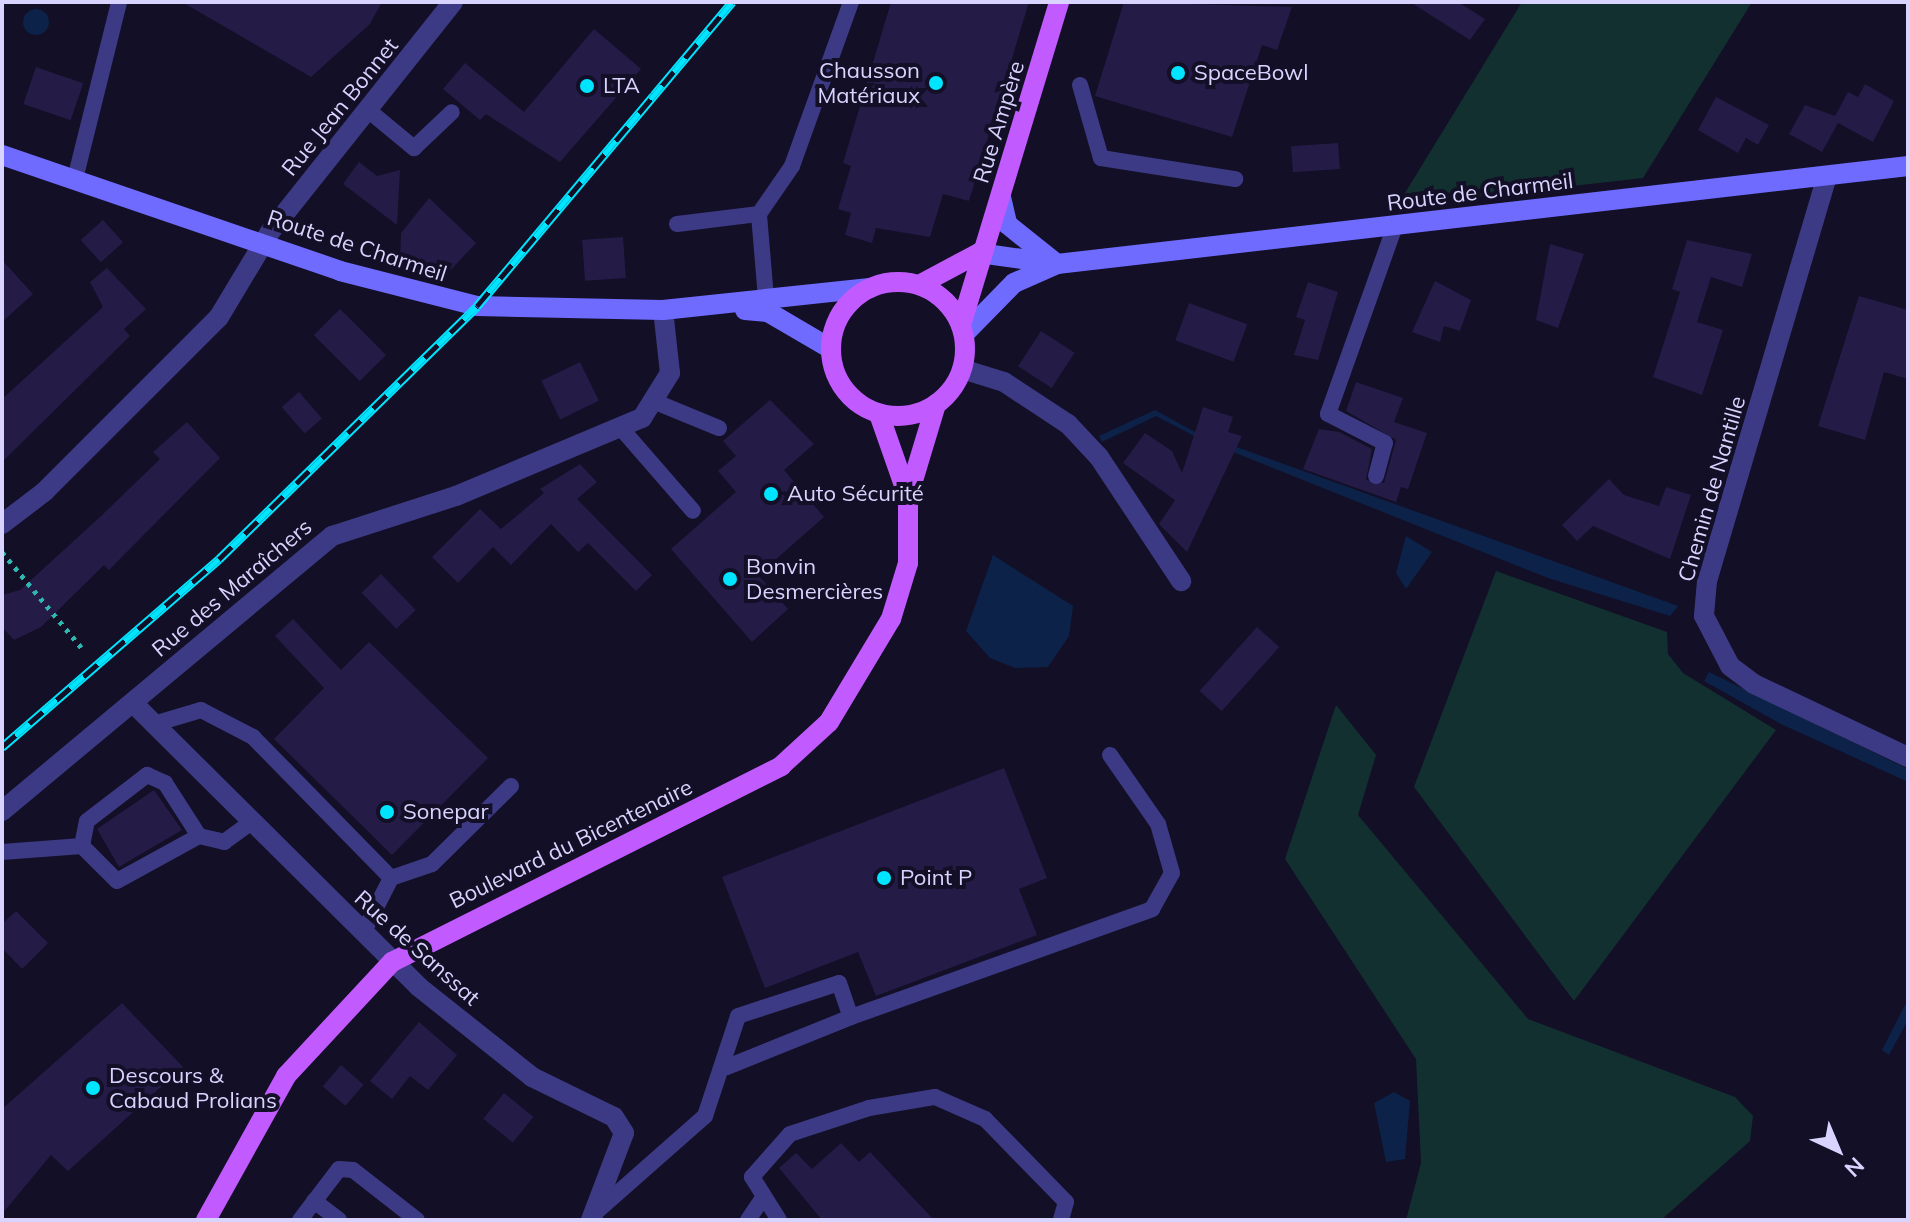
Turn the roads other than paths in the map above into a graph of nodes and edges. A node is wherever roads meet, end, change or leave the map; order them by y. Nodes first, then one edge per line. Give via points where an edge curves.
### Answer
1 (119, 2) edge
2 (453, 2) edge
3 (851, 2) edge
4 (1059, 2) edge
5 (1080, 85) dead end
6 (368, 110) junction
7 (452, 112) dead end
8 (2, 155) edge
9 (1908, 166) edge
10 (1827, 176) junction
11 (75, 179) junction
12 (1235, 179) dead end
13 (1001, 197) junction
14 (759, 214) junction
15 (677, 224) dead end
16 (1395, 226) junction
17 (266, 243) junction
18 (979, 253) junction
19 (1057, 264) junction
20 (919, 285) junction
21 (870, 288) junction
22 (767, 306) junction
23 (663, 310) junction
24 (962, 330) junction
25 (831, 349) junction
26 (962, 369) junction
27 (658, 403) junction
28 (936, 404) junction
29 (879, 414) junction
30 (620, 427) junction
31 (719, 428) dead end
32 (1376, 476) dead end
33 (908, 497) junction
34 (693, 511) dead end
35 (2, 524) edge
36 (1181, 581) dead end
37 (133, 703) junction
38 (154, 724) junction
39 (1110, 755) dead end
40 (1908, 757) edge
41 (511, 786) dead end
42 (2, 811) edge
43 (252, 822) junction
44 (199, 836) junction
45 (82, 846) junction
46 (2, 852) edge
47 (391, 878) junction
48 (363, 933) junction
49 (392, 962) junction
50 (851, 1017) junction
51 (727, 1067) junction
52 (314, 1201) junction
53 (761, 1201) junction
54 (593, 1216) edge
55 (206, 1220) edge
56 (300, 1220) edge
57 (339, 1220) edge
58 (417, 1220) edge
59 (748, 1220) edge
60 (779, 1220) edge
61 (1061, 1220) edge

1 - 11 lane
2 - 6 street, Rue Jean Bonnet
3 - 14 lane via 792,166
4 - 13 main road, Rue Ampère
5 - 12 lane via 1101,158
6 - 7 lane via 414,148
6 - 17 street, Rue Jean Bonnet
8 - 11 main road, Route de Charmeil
9 - 10 main road, Route de Charmeil
10 - 16 main road, Route de Charmeil
10 - 40 street, Chemin de Nantille via 1707,581 1704,616 1730,666 1754,684
11 - 17 main road, Route de Charmeil
13 - 18 main road, Rue Ampère
13 - 19 main road via 1007,224
14 - 15 lane
14 - 22 lane
16 - 19 main road, Route de Charmeil
16 - 32 lane via 1328,414 1385,443
17 - 23 main road, Route de Charmeil via 340,271 477,306
17 - 35 street, Rue Jean Bonnet via 219,317 44,492
18 - 19 main road, Route de Charmeil
18 - 20 main road
18 - 24 main road, Rue Ampère
19 - 24 main road, Route de Charmeil via 996,297
20 - 21 main road
20 - 24 main road via 937,294
21 - 22 main road, Route de Charmeil
21 - 25 main road via 842,312
22 - 23 main road, Route de Charmeil
22 - 25 main road
23 - 27 street via 670,373
24 - 26 main road
25 - 29 main road via 844,389
26 - 28 main road
26 - 36 street via 1004,382 1068,424
27 - 30 street, Rue des Maraîchers
27 - 31 lane
28 - 29 main road via 919,413
28 - 33 main road, Boulevard du Bicentenaire
29 - 33 main road, Boulevard du Bicentenaire
30 - 34 lane
30 - 37 street, Rue des Maraîchers via 456,496 332,536
33 - 49 main road, Boulevard du Bicentenaire via 908,563 891,619 829,722 781,766
37 - 38 street, Rue de Sanssat
37 - 42 street, Rue des Maraîchers
38 - 43 street, Rue de Sanssat
38 - 47 lane via 201,710 253,737
39 - 50 lane via 1158,824 1172,873 1152,909
41 - 47 lane via 432,864
43 - 44 lane via 224,842
43 - 48 street, Rue de Sanssat
44 - 45 lane via 117,881
44 - 45 lane via 165,783 147,775 87,821
45 - 46 lane
47 - 48 lane
48 - 49 street, Rue de Sanssat
49 - 54 street, Rue de Sanssat via 532,1077 614,1117 624,1133
49 - 55 main road, Boulevard du Bicentenaire via 333,1016 286,1076
50 - 51 lane
50 - 51 lane via 839,983 738,1016 726,1037
51 - 54 lane via 705,1116
52 - 56 lane
52 - 57 lane
52 - 58 lane via 339,1169 353,1170
53 - 59 lane
53 - 60 lane
53 - 61 lane via 752,1177 790,1134 869,1108 935,1097 985,1119 1066,1202

